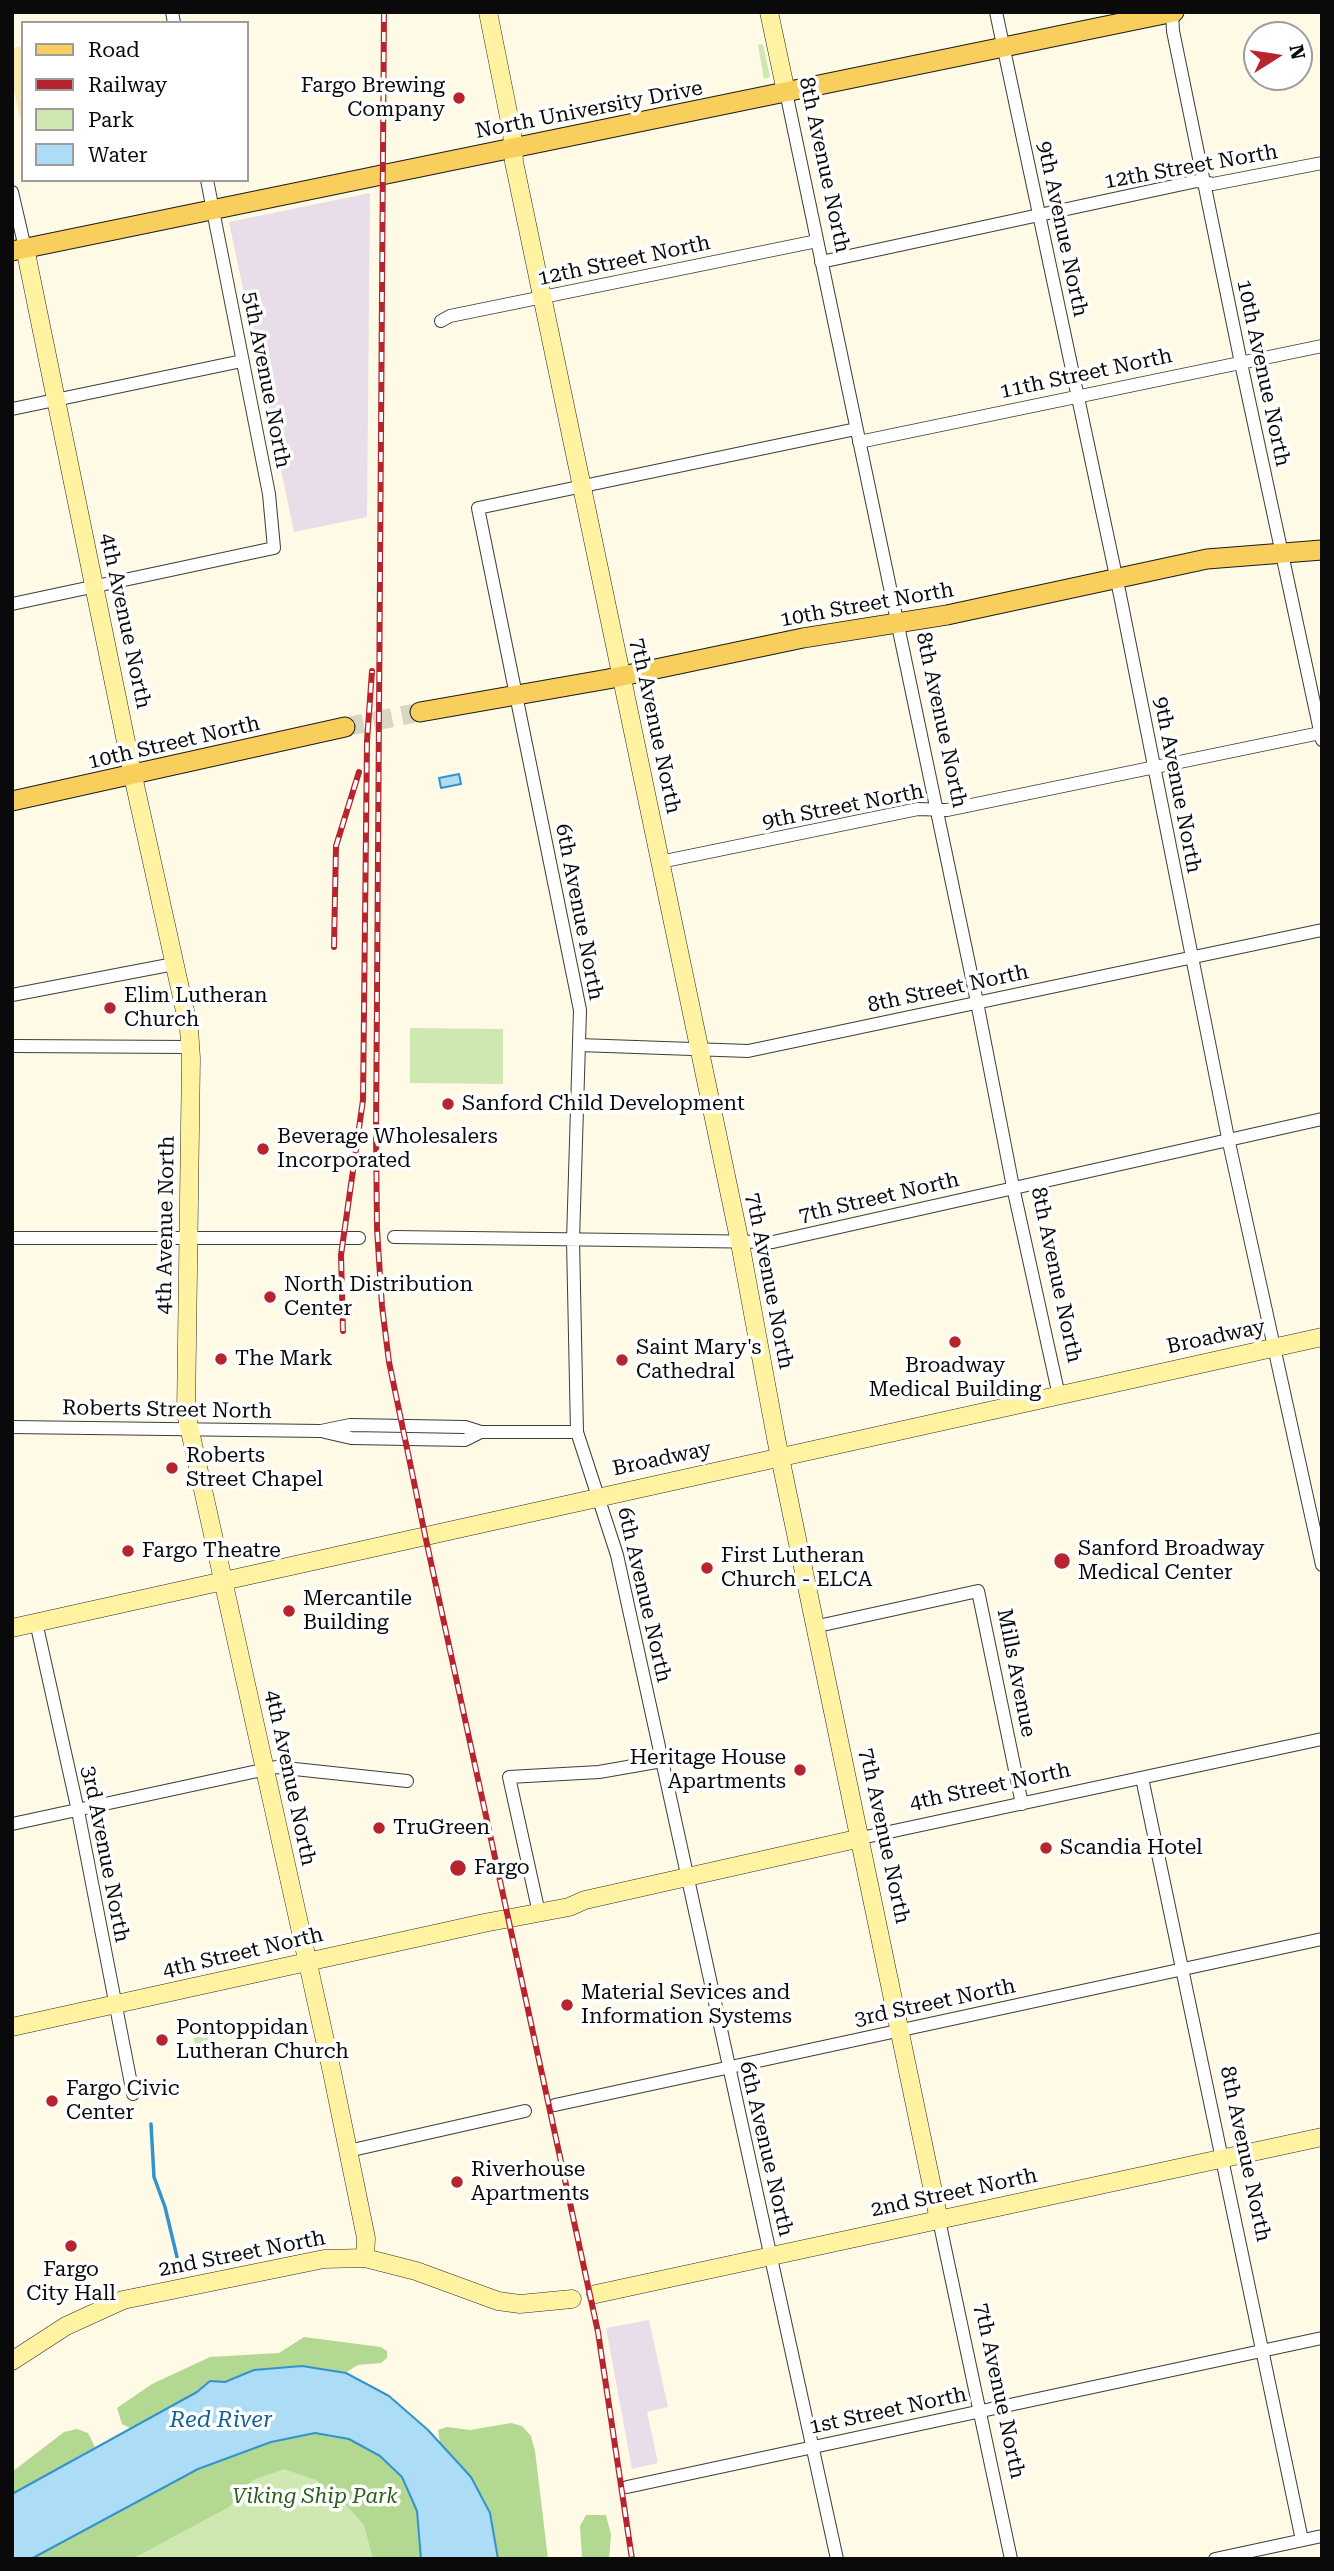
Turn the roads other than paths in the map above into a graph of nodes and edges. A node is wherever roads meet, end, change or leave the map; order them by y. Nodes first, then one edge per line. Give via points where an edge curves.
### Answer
1 (488, 12) edge
2 (769, 12) edge
3 (996, 12) edge
4 (1173, 12) edge
5 (1004, 48) junction
6 (786, 92) junction
7 (514, 148) junction
8 (1322, 163) edge
9 (206, 182) edge
10 (1204, 182) junction
11 (12, 192) edge
12 (212, 209) junction
13 (1039, 215) junction
14 (817, 241) junction
15 (19, 250) edge
16 (821, 262) junction
17 (543, 298) junction
18 (441, 321) dead end
19 (1322, 346) edge
20 (242, 361) junction
21 (1241, 363) junction
22 (1077, 396) junction
23 (56, 400) junction
24 (12, 409) edge
25 (856, 429) junction
26 (859, 443) junction
27 (582, 487) junction
28 (1322, 550) edge
29 (1281, 552) junction
30 (1116, 579) junction
31 (94, 587) junction
32 (12, 604) edge
33 (897, 622) junction
34 (622, 675) junction
35 (516, 696) junction
36 (420, 712) tunnel mouth
37 (345, 727) tunnel mouth
38 (1321, 736) edge
39 (1154, 769) junction
40 (133, 776) junction
41 (12, 801) edge
42 (937, 808) junction
43 (660, 862) junction
44 (1322, 930) edge
45 (1192, 957) junction
46 (174, 964) junction
47 (12, 995) edge
48 (977, 1002) junction
49 (579, 1045) junction
50 (12, 1046) edge
51 (191, 1047) junction
52 (698, 1050) junction
53 (1322, 1119) edge
54 (1228, 1138) junction
55 (1013, 1187) junction
56 (187, 1236) junction
57 (394, 1237) dead end
58 (12, 1238) edge
59 (359, 1238) dead end
60 (573, 1240) junction
61 (740, 1243) junction
62 (1322, 1337) edge
63 (1276, 1347) junction
64 (1059, 1396) junction
65 (12, 1427) edge
66 (189, 1430) junction
67 (577, 1432) junction
68 (781, 1457) junction
69 (600, 1495) junction
70 (1319, 1541) edge
71 (1322, 1564) edge
72 (224, 1580) junction
73 (36, 1622) junction
74 (818, 1626) junction
75 (12, 1628) edge
76 (1322, 1739) edge
77 (662, 1760) junction
78 (265, 1770) junction
79 (1142, 1778) junction
80 (407, 1781) dead end
81 (1023, 1804) junction
82 (78, 1811) junction
83 (12, 1824) edge
84 (861, 1838) junction
85 (686, 1877) junction
86 (585, 1900) junction
87 (537, 1904) junction
88 (484, 1923) junction
89 (1322, 1939) edge
90 (308, 1962) junction
91 (1184, 1970) junction
92 (116, 2005) junction
93 (12, 2027) edge
94 (900, 2030) junction
95 (728, 2067) junction
96 (133, 2094) dead end
97 (555, 2105) dead end
98 (525, 2111) dead end
99 (1322, 2137) edge
100 (348, 2151) junction
101 (1223, 2158) junction
102 (939, 2220) junction
103 (770, 2254) junction
104 (366, 2258) junction
105 (596, 2294) dead end
106 (572, 2299) dead end
107 (1322, 2338) edge
108 (1263, 2350) junction
109 (12, 2361) edge
110 (981, 2411) junction
111 (812, 2448) junction
112 (627, 2487) dead end
113 (1322, 2536) edge
114 (1303, 2540) junction
115 (837, 2559) edge
116 (1011, 2559) edge
117 (1215, 2559) edge

1 - 7 street, 7th Avenue North
2 - 6 street, 8th Avenue North
3 - 5 street, 9th Avenue North
4 - 5 main road, North University Drive
4 - 10 street, 10th Avenue North
5 - 6 main road, North University Drive
5 - 13 street, 9th Avenue North
6 - 7 main road, North University Drive
6 - 14 street, 8th Avenue North
7 - 12 main road, North University Drive
7 - 17 street, 7th Avenue North
8 - 10 street, 12th Street North
9 - 12 street, 5th Avenue North
10 - 13 street, 12th Street North
10 - 21 street, 10th Avenue North
11 - 15 street, 4th Avenue North
12 - 15 main road, North University Drive
12 - 20 street, 5th Avenue North
13 - 16 street, 12th Street North
13 - 22 street, 9th Avenue North
14 - 16 street, 8th Avenue North
14 - 17 street, 12th Street North
15 - 23 street, 4th Avenue North
16 - 25 street, 8th Avenue North
17 - 18 street, 12th Street North
17 - 27 street, 7th Avenue North
19 - 21 street, 11th Street North
20 - 23 street
20 - 31 street, 5th Avenue North via 269,494 274,548
21 - 22 street, 11th Street North
21 - 29 street, 10th Avenue North
22 - 26 street, 11th Street North
22 - 30 street, 9th Avenue North
23 - 24 street
23 - 31 street, 4th Avenue North
25 - 26 street, 8th Avenue North
25 - 27 street
26 - 33 street, 8th Avenue North
27 - 34 street, 7th Avenue North
27 - 35 street, 6th Avenue North via 478,508
28 - 29 main road, 10th Street North
29 - 30 main road, 10th Street North via 1207,559
29 - 38 street, 10th Avenue North
30 - 33 main road, 10th Street North
30 - 39 street, 9th Avenue North
31 - 32 street
31 - 40 street, 4th Avenue North
33 - 34 main road, 10th Street North
33 - 42 street, 8th Avenue North
34 - 35 main road, 10th Street North
34 - 43 street, 7th Avenue North
35 - 36 main road, 10th Street North
35 - 49 street, 6th Avenue North via 580,1010
37 - 40 main road, 10th Street North
38 - 39 street, 9th Street North
39 - 42 street, 9th Street North via 947,810
39 - 45 street, 9th Avenue North
40 - 41 main road, 10th Street North
40 - 46 street, 4th Avenue North
42 - 43 street, 9th Street North
42 - 48 street, 8th Avenue North
43 - 52 street, 7th Avenue North
44 - 45 street, 8th Street North
45 - 48 street, 8th Street North
45 - 54 street, 9th Avenue North
46 - 47 street
46 - 51 street, 4th Avenue North
48 - 52 street, 8th Street North via 748,1051
48 - 55 street, 8th Avenue North
49 - 52 street, 8th Street North
49 - 60 street, 6th Avenue North
50 - 51 street
51 - 56 street, 4th Avenue North
52 - 61 street, 7th Avenue North
53 - 54 street, 7th Street North
54 - 55 street, 7th Street North
54 - 63 street, 9th Avenue North
55 - 61 street, 7th Street North via 774,1242
55 - 64 street, 8th Avenue North
56 - 58 street
56 - 59 street
56 - 66 street, 4th Avenue North
57 - 60 street, 7th Street North
60 - 61 street, 7th Street North
60 - 67 street, 6th Avenue North
61 - 68 street, 7th Avenue North
62 - 63 street, Broadway
63 - 64 street, Broadway
63 - 70 street, 9th Avenue North
64 - 68 street, Broadway
65 - 66 street, Roberts Street North
66 - 67 street, Roberts Street North via 321,1431 350,1425
66 - 72 street, 4th Avenue North
67 - 69 street, 6th Avenue North
68 - 69 street, Broadway
68 - 74 street, 7th Avenue North
69 - 72 street, Broadway
69 - 77 street, 6th Avenue North
70 - 71 street, 9th Avenue North
72 - 73 street, Broadway
72 - 78 street, 4th Avenue North
73 - 75 street, Broadway
73 - 82 street, 3rd Avenue North
74 - 81 street, Mills Avenue via 978,1591
74 - 84 street, 7th Avenue North
76 - 79 street, 4th Street North
77 - 85 street, 6th Avenue North
77 - 87 street via 599,1772 509,1777
78 - 80 street
78 - 82 street
78 - 90 street, 4th Avenue North
79 - 81 street, 4th Street North
79 - 91 street, 8th Avenue North
81 - 84 street, 4th Street North
82 - 83 street
82 - 92 street, 3rd Avenue North
84 - 85 street, 4th Street North
84 - 94 street, 7th Avenue North
85 - 86 street, 4th Street North
85 - 95 street, 6th Avenue North
86 - 87 street, 4th Street North
86 - 88 street, 4th Street North
87 - 88 street, 4th Street North via 507,1911
88 - 90 street, 4th Street North
89 - 91 street, 3rd Street North
90 - 92 street, 4th Street North
90 - 100 street, 4th Avenue North
91 - 94 street, 3rd Street North
91 - 101 street, 8th Avenue North
92 - 93 street, 4th Street North
92 - 96 street, 3rd Avenue North
94 - 95 street, 3rd Street North
94 - 102 street, 7th Avenue North
95 - 97 street, 3rd Street North
95 - 103 street, 6th Avenue North
98 - 100 street
99 - 101 street, 2nd Street North
100 - 104 street, 4th Avenue North
101 - 102 street, 2nd Street North
101 - 108 street, 8th Avenue North
102 - 103 street, 2nd Street North
102 - 110 street, 7th Avenue North
103 - 105 street, 2nd Street North
103 - 111 street, 6th Avenue North
104 - 106 street, 2nd Street North via 498,2301 520,2304
104 - 109 street, 2nd Street North via 278,2267 123,2301 66,2326
107 - 108 street, 1st Street North
108 - 110 street, 1st Street North
108 - 114 street, 8th Avenue North
110 - 111 street, 1st Street North
110 - 116 street, 7th Avenue North
111 - 112 street, 1st Street North
111 - 115 street, 6th Avenue North
113 - 114 street
114 - 117 street

